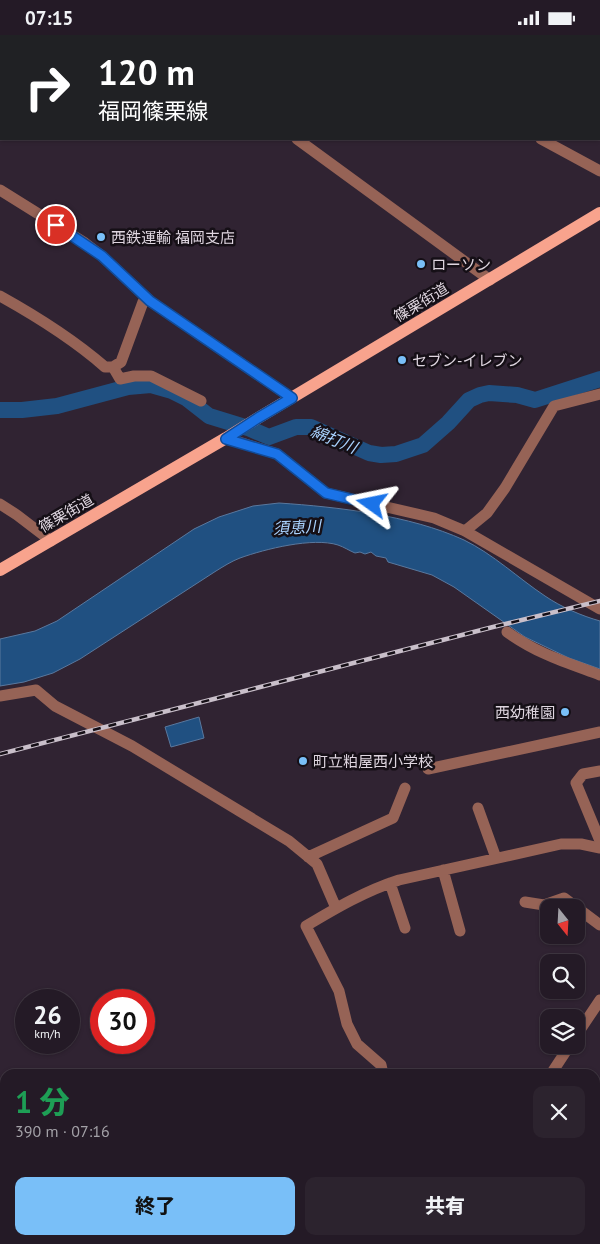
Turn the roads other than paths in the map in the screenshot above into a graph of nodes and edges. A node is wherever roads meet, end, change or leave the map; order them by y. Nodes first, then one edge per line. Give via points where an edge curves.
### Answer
1 (298, 140) edge
2 (543, 140) edge
3 (600, 171) edge
4 (0, 189) edge
5 (600, 213) edge
6 (490, 280) junction
7 (0, 295) edge
8 (146, 298) junction
9 (113, 367) junction
10 (600, 394) edge
11 (292, 398) junction
12 (201, 401) dead end
13 (226, 439) junction
14 (0, 504) edge
15 (464, 531) junction
16 (51, 541) junction
17 (0, 570) edge
18 (600, 609) edge
19 (507, 632) dead end
20 (600, 675) edge
21 (0, 696) edge
22 (600, 732) edge
23 (428, 769) dead end
24 (600, 771) edge
25 (405, 788) dead end
26 (478, 808) dead end
27 (600, 841) edge
28 (600, 848) edge
29 (308, 857) junction
30 (496, 858) junction
31 (443, 870) junction
32 (390, 883) junction
33 (525, 902) dead end
34 (336, 908) junction
35 (600, 925) edge
36 (405, 928) dead end
37 (460, 931) dead end
38 (600, 1000) edge
39 (585, 1022) edge
40 (564, 1054) edge
41 (382, 1069) edge
42 (554, 1069) edge

1 - 6 street
2 - 3 street
4 - 8 street via 85,243
5 - 6 main road, 篠栗街道
6 - 11 main road, 篠栗街道
7 - 9 street via 105,367
8 - 9 street via 121,363
8 - 11 street
9 - 12 street via 120,379 134,375 151,376
10 - 15 street via 554,406 505,488 487,513
11 - 13 main road, 篠栗街道
13 - 15 street via 277,454 326,493 434,519
13 - 16 main road, 篠栗街道
14 - 16 street
15 - 18 street
16 - 17 main road, 篠栗街道
19 - 20 street via 544,655
21 - 29 street via 36,690 55,706 132,746 289,841
22 - 23 street
24 - 27 street via 583,775 576,783
25 - 29 street via 393,819
26 - 30 street
28 - 30 street via 561,844
29 - 34 street via 317,864
30 - 31 street
31 - 32 street
31 - 37 street
32 - 34 street
32 - 36 street
33 - 35 street via 544,905 564,898
34 - 41 street via 306,926 339,991 347,1024 358,1044
38 - 39 street
40 - 42 street

